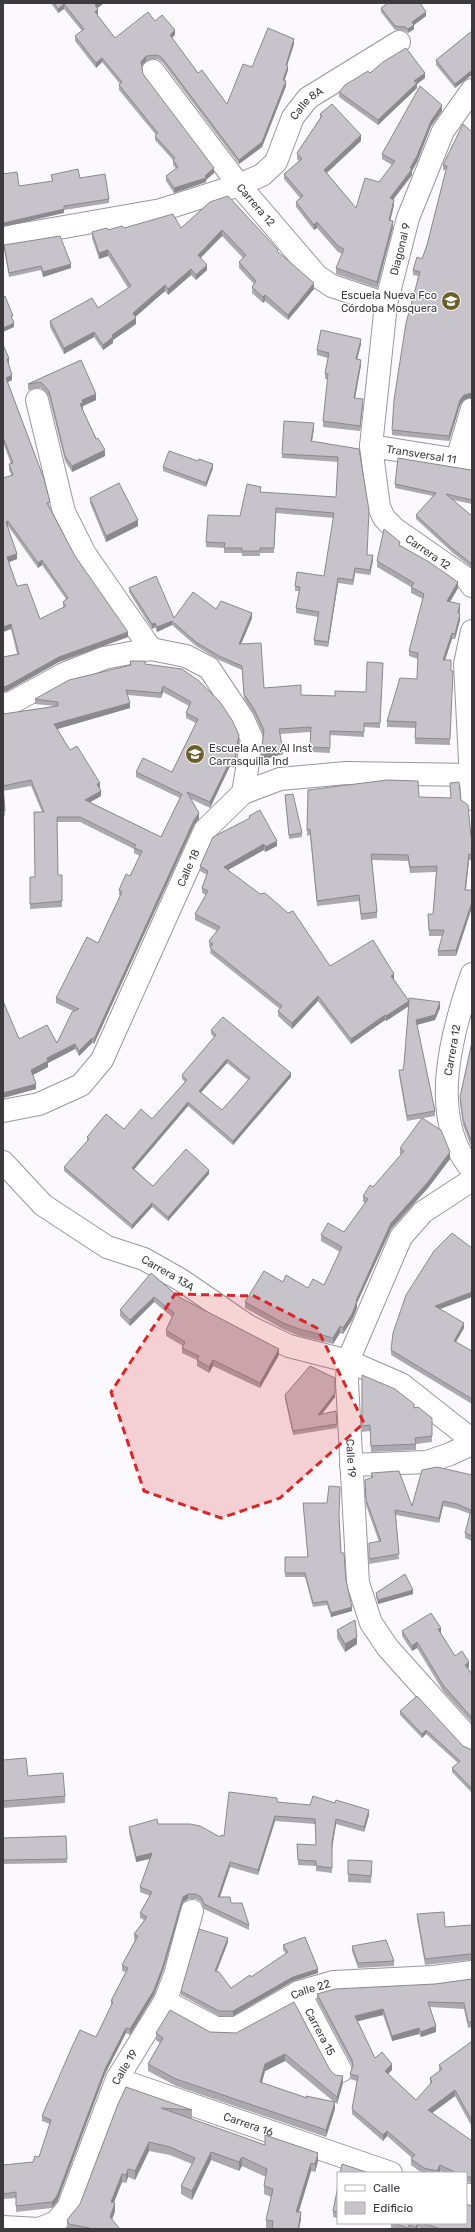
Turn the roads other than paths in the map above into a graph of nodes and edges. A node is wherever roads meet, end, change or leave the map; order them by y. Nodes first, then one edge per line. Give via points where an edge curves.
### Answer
1 (399, 42) dead end
2 (153, 71) dead end
3 (472, 90) edge
4 (239, 185) junction
5 (7, 237) dead end
6 (386, 304) junction
7 (37, 400) dead end
8 (472, 409) edge
9 (371, 446) junction
10 (464, 461) edge
11 (384, 518) joint
12 (472, 586) edge
13 (472, 631) edge
14 (151, 649) junction
15 (3, 704) edge
16 (472, 775) edge
17 (243, 793) junction
18 (472, 800) edge
19 (472, 974) edge
20 (3, 1111) edge
21 (3, 1162) edge
22 (472, 1170) edge
23 (472, 1180) edge
24 (348, 1361) junction
25 (472, 1440) edge
26 (472, 1444) edge
27 (351, 1465) junction
28 (472, 1742) edge
29 (192, 1911) dead end
30 (472, 1972) edge
31 (299, 1992) junction
32 (165, 2001) junction
33 (341, 2071) dead end
34 (117, 2079) junction
35 (385, 2171) edge
36 (58, 2226) edge
37 (3, 2227) edge

1 - 4 street, Calle 8A via 308,98 293,117 276,162 262,174
2 - 4 street, Carrera 12
3 - 6 street, Diagonal 9 via 442,131 408,218
4 - 5 street, Calle 8A via 161,210
4 - 6 street, Carrera 12 via 317,276 332,286
6 - 9 street, Diagonal 9
7 - 14 street via 64,512 85,554
8 - 10 street
9 - 10 street, Transversal 11
9 - 11 street, Diagonal 9 via 379,507
11 - 12 street, Carrera 12 via 394,530 467,578
13 - 16 street via 465,664
14 - 15 street via 104,658 64,674 11,703
14 - 17 street via 186,656 209,668 243,719 252,739
16 - 17 street, Calle 18 via 346,773 280,779
16 - 18 street
17 - 20 street, Calle 18 via 205,830 102,1060 81,1085 39,1104
19 - 22 street, Carrera 12 via 460,1007 446,1070 450,1127 466,1163
21 - 24 street, Carrera 13A via 43,1205 107,1247 144,1259 181,1280 248,1326 289,1346
23 - 24 street, Calle 19 via 423,1212 401,1237
24 - 25 street, Carrera 13A via 402,1384
24 - 27 street, Calle 19
26 - 27 street via 426,1462
27 - 28 street, Calle 19 via 358,1583 371,1623 388,1648
29 - 32 street, Calle 19 via 175,1975
30 - 31 street, Calle 22 via 434,1977 333,1982
31 - 32 street, Calle 22 via 236,2028 216,2028
31 - 33 street, Carrera 15
32 - 34 street, Calle 19
34 - 35 street, Carrera 16
34 - 36 street, Calle 19 via 68,2208
36 - 37 street via 40,2229

